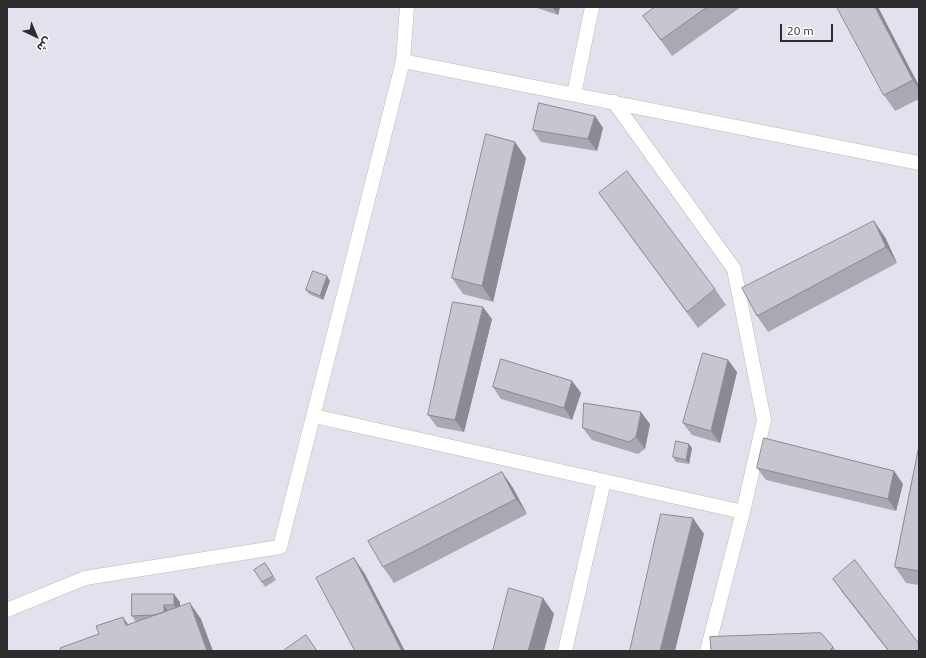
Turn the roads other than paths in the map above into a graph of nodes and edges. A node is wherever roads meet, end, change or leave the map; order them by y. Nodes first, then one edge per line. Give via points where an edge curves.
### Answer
1 (408, 7) edge
2 (592, 7) edge
3 (403, 61) junction
4 (574, 94) junction
5 (614, 102) junction
6 (919, 163) edge
7 (314, 416) junction
8 (604, 481) junction
9 (743, 512) junction
10 (7, 610) edge
11 (565, 651) edge
12 (707, 651) edge

1 - 3 street
2 - 4 street
3 - 4 street
3 - 7 street
4 - 5 street
5 - 6 street
5 - 9 street via 734,269 764,420
7 - 8 street
7 - 10 street via 280,547 85,578
8 - 9 street
8 - 11 street
9 - 12 street

